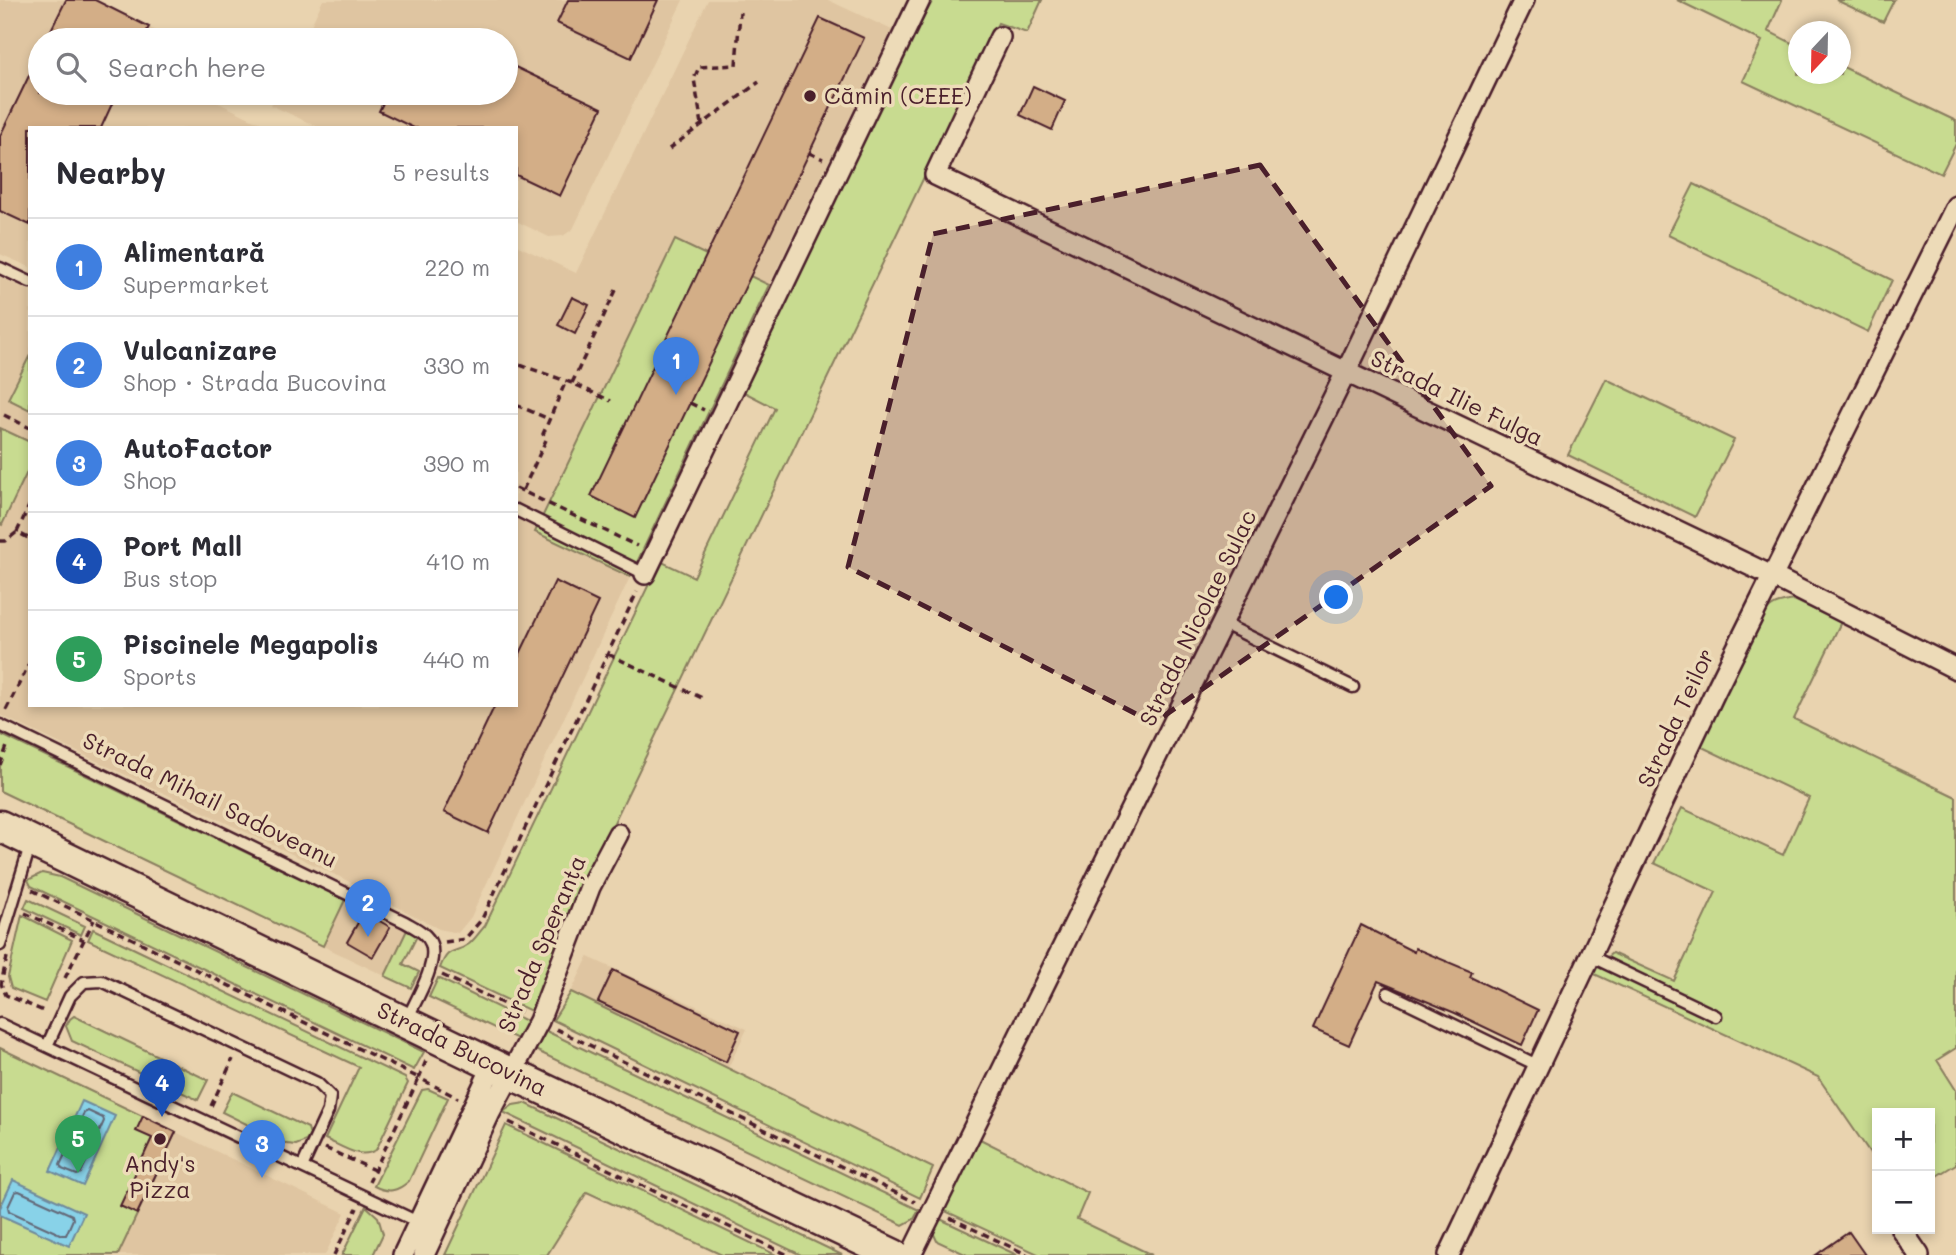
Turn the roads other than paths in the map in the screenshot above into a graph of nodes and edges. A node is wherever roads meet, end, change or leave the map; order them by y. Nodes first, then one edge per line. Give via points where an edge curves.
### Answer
1 (920, 0) edge
2 (1524, 0) edge
3 (1000, 37) dead end
4 (1956, 206) edge
5 (0, 268) edge
6 (28, 281) edge
7 (1346, 372) junction
8 (518, 511) edge
9 (645, 574) joint
10 (1772, 576) junction
11 (1222, 623) junction
12 (1956, 669) edge
13 (1353, 687) dead end
14 (0, 725) edge
15 (0, 827) edge
16 (618, 834) dead end
17 (31, 842) junction
18 (5, 946) edge
19 (1590, 956) junction
20 (1388, 993) dead end
21 (1716, 1016) dead end
22 (406, 1023) junction
23 (0, 1024) edge
24 (47, 1045) junction
25 (1539, 1066) junction
26 (502, 1069) junction
27 (302, 1167) junction
28 (427, 1227) junction
29 (1905, 1234) edge
30 (403, 1255) edge
31 (424, 1255) edge
32 (894, 1255) edge
33 (911, 1255) edge
34 (1449, 1255) edge
35 (1919, 1255) edge

1 - 9 street
2 - 7 street, Strada Nicolae Sulac
3 - 7 street, Strada Ilie Fulga via 935,175
4 - 10 street, Strada Teilor
5 - 6 lane
7 - 10 street, Strada Ilie Fulga
7 - 11 street, Strada Nicolae Sulac
8 - 9 lane
10 - 12 street, Strada Ilie Fulga
10 - 19 street, Strada Teilor
11 - 13 lane
11 - 33 street, Strada Nicolae Sulac
14 - 22 lane, Strada Mihail Sadoveanu via 422,932 431,944 432,958
15 - 17 main road, Strada Bucovina
16 - 26 street, Strada Speranța via 590,887 540,1021
17 - 18 lane via 24,886
17 - 22 main road, Strada Bucovina
19 - 21 lane
19 - 25 street, Strada Teilor
20 - 25 lane
22 - 26 main road, Strada Bucovina
23 - 24 lane
24 - 27 lane
24 - 27 lane via 69,996 84,982 102,981 317,1083 330,1097 328,1111
25 - 34 street, Strada Teilor
26 - 28 street via 490,1113
26 - 28 street via 475,1106
26 - 32 main road, Strada Bucovina
27 - 28 lane
28 - 30 street
28 - 31 street
29 - 35 street

